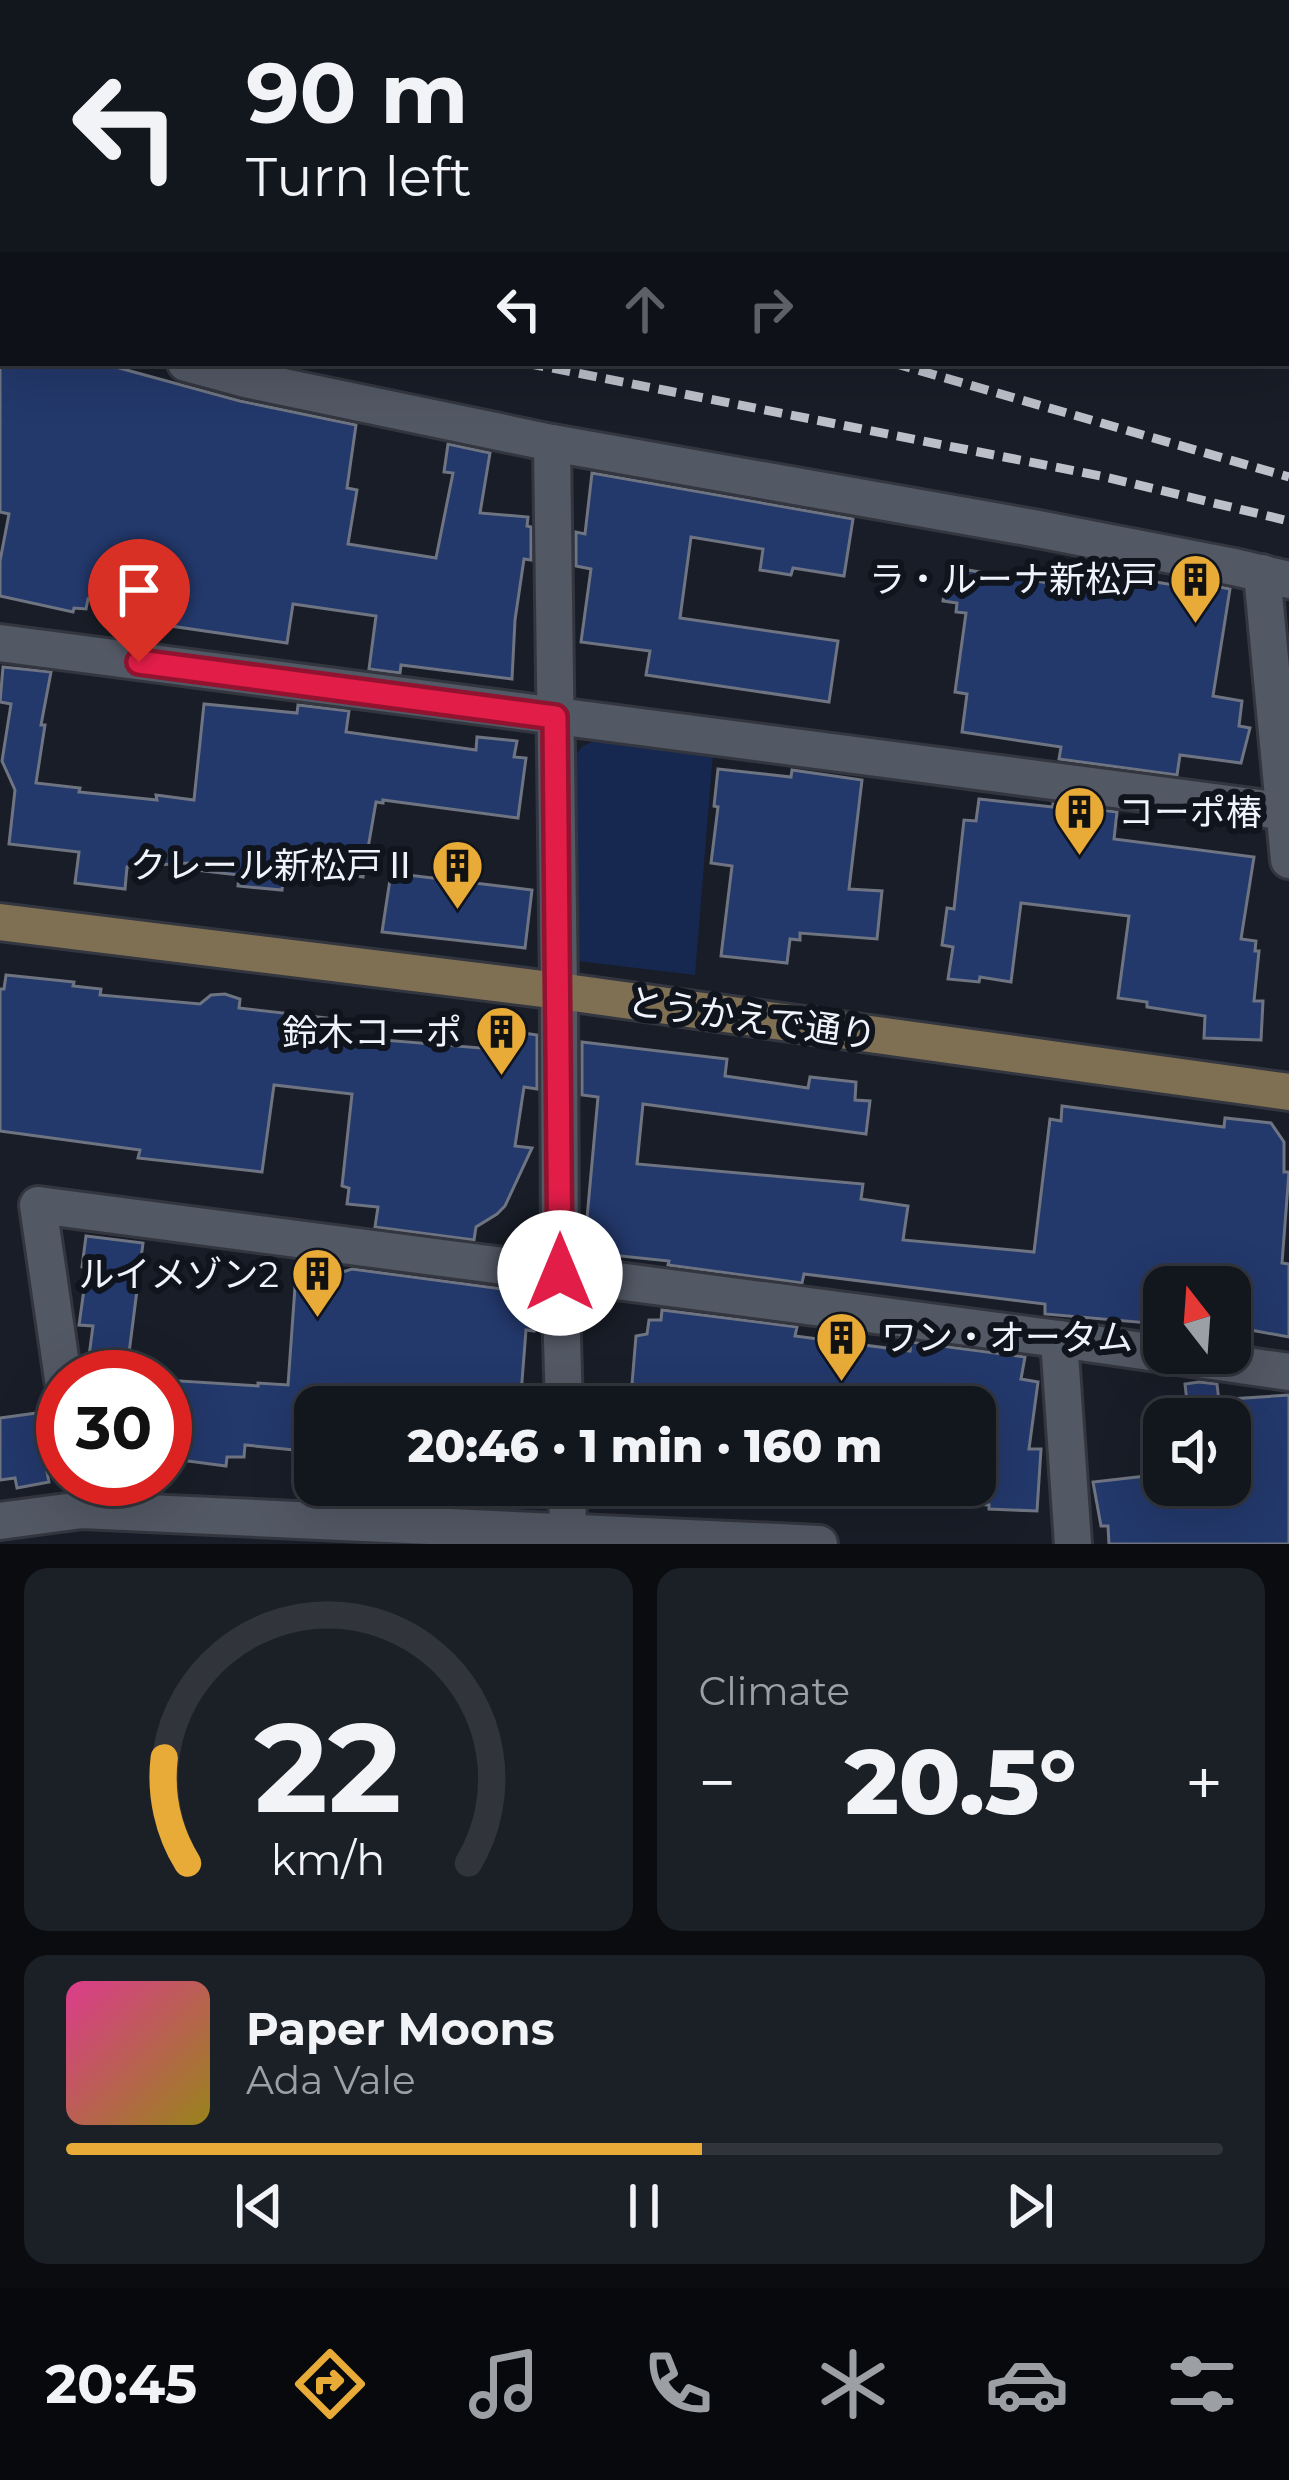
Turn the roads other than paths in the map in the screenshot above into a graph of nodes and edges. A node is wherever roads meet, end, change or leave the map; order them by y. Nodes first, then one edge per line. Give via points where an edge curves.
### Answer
1 (197, 366) edge
2 (552, 443) junction
3 (1275, 577) edge
4 (0, 644) edge
5 (555, 717) junction
6 (1287, 812) edge
7 (1289, 860) edge
8 (0, 922) edge
9 (559, 991) junction
10 (1289, 1092) edge
11 (560, 1273) junction
12 (1058, 1339) junction
13 (59, 1350) edge
14 (1289, 1372) edge
15 (563, 1386) edge
16 (192, 1503) edge
17 (44, 1506) edge
18 (567, 1506) edge
19 (0, 1521) edge
20 (568, 1532) junction
21 (819, 1544) edge
22 (1072, 1544) edge

1 - 2 street
2 - 3 street
2 - 5 street
3 - 6 street
4 - 5 street
5 - 6 street
5 - 9 street
6 - 7 street
8 - 9 street, とうかえで通り
9 - 10 street, とうかえで通り
9 - 11 street
11 - 12 street
11 - 13 street via 38,1205
11 - 15 street
12 - 14 street
12 - 22 street
16 - 20 street
17 - 19 street
18 - 20 street
20 - 21 street

